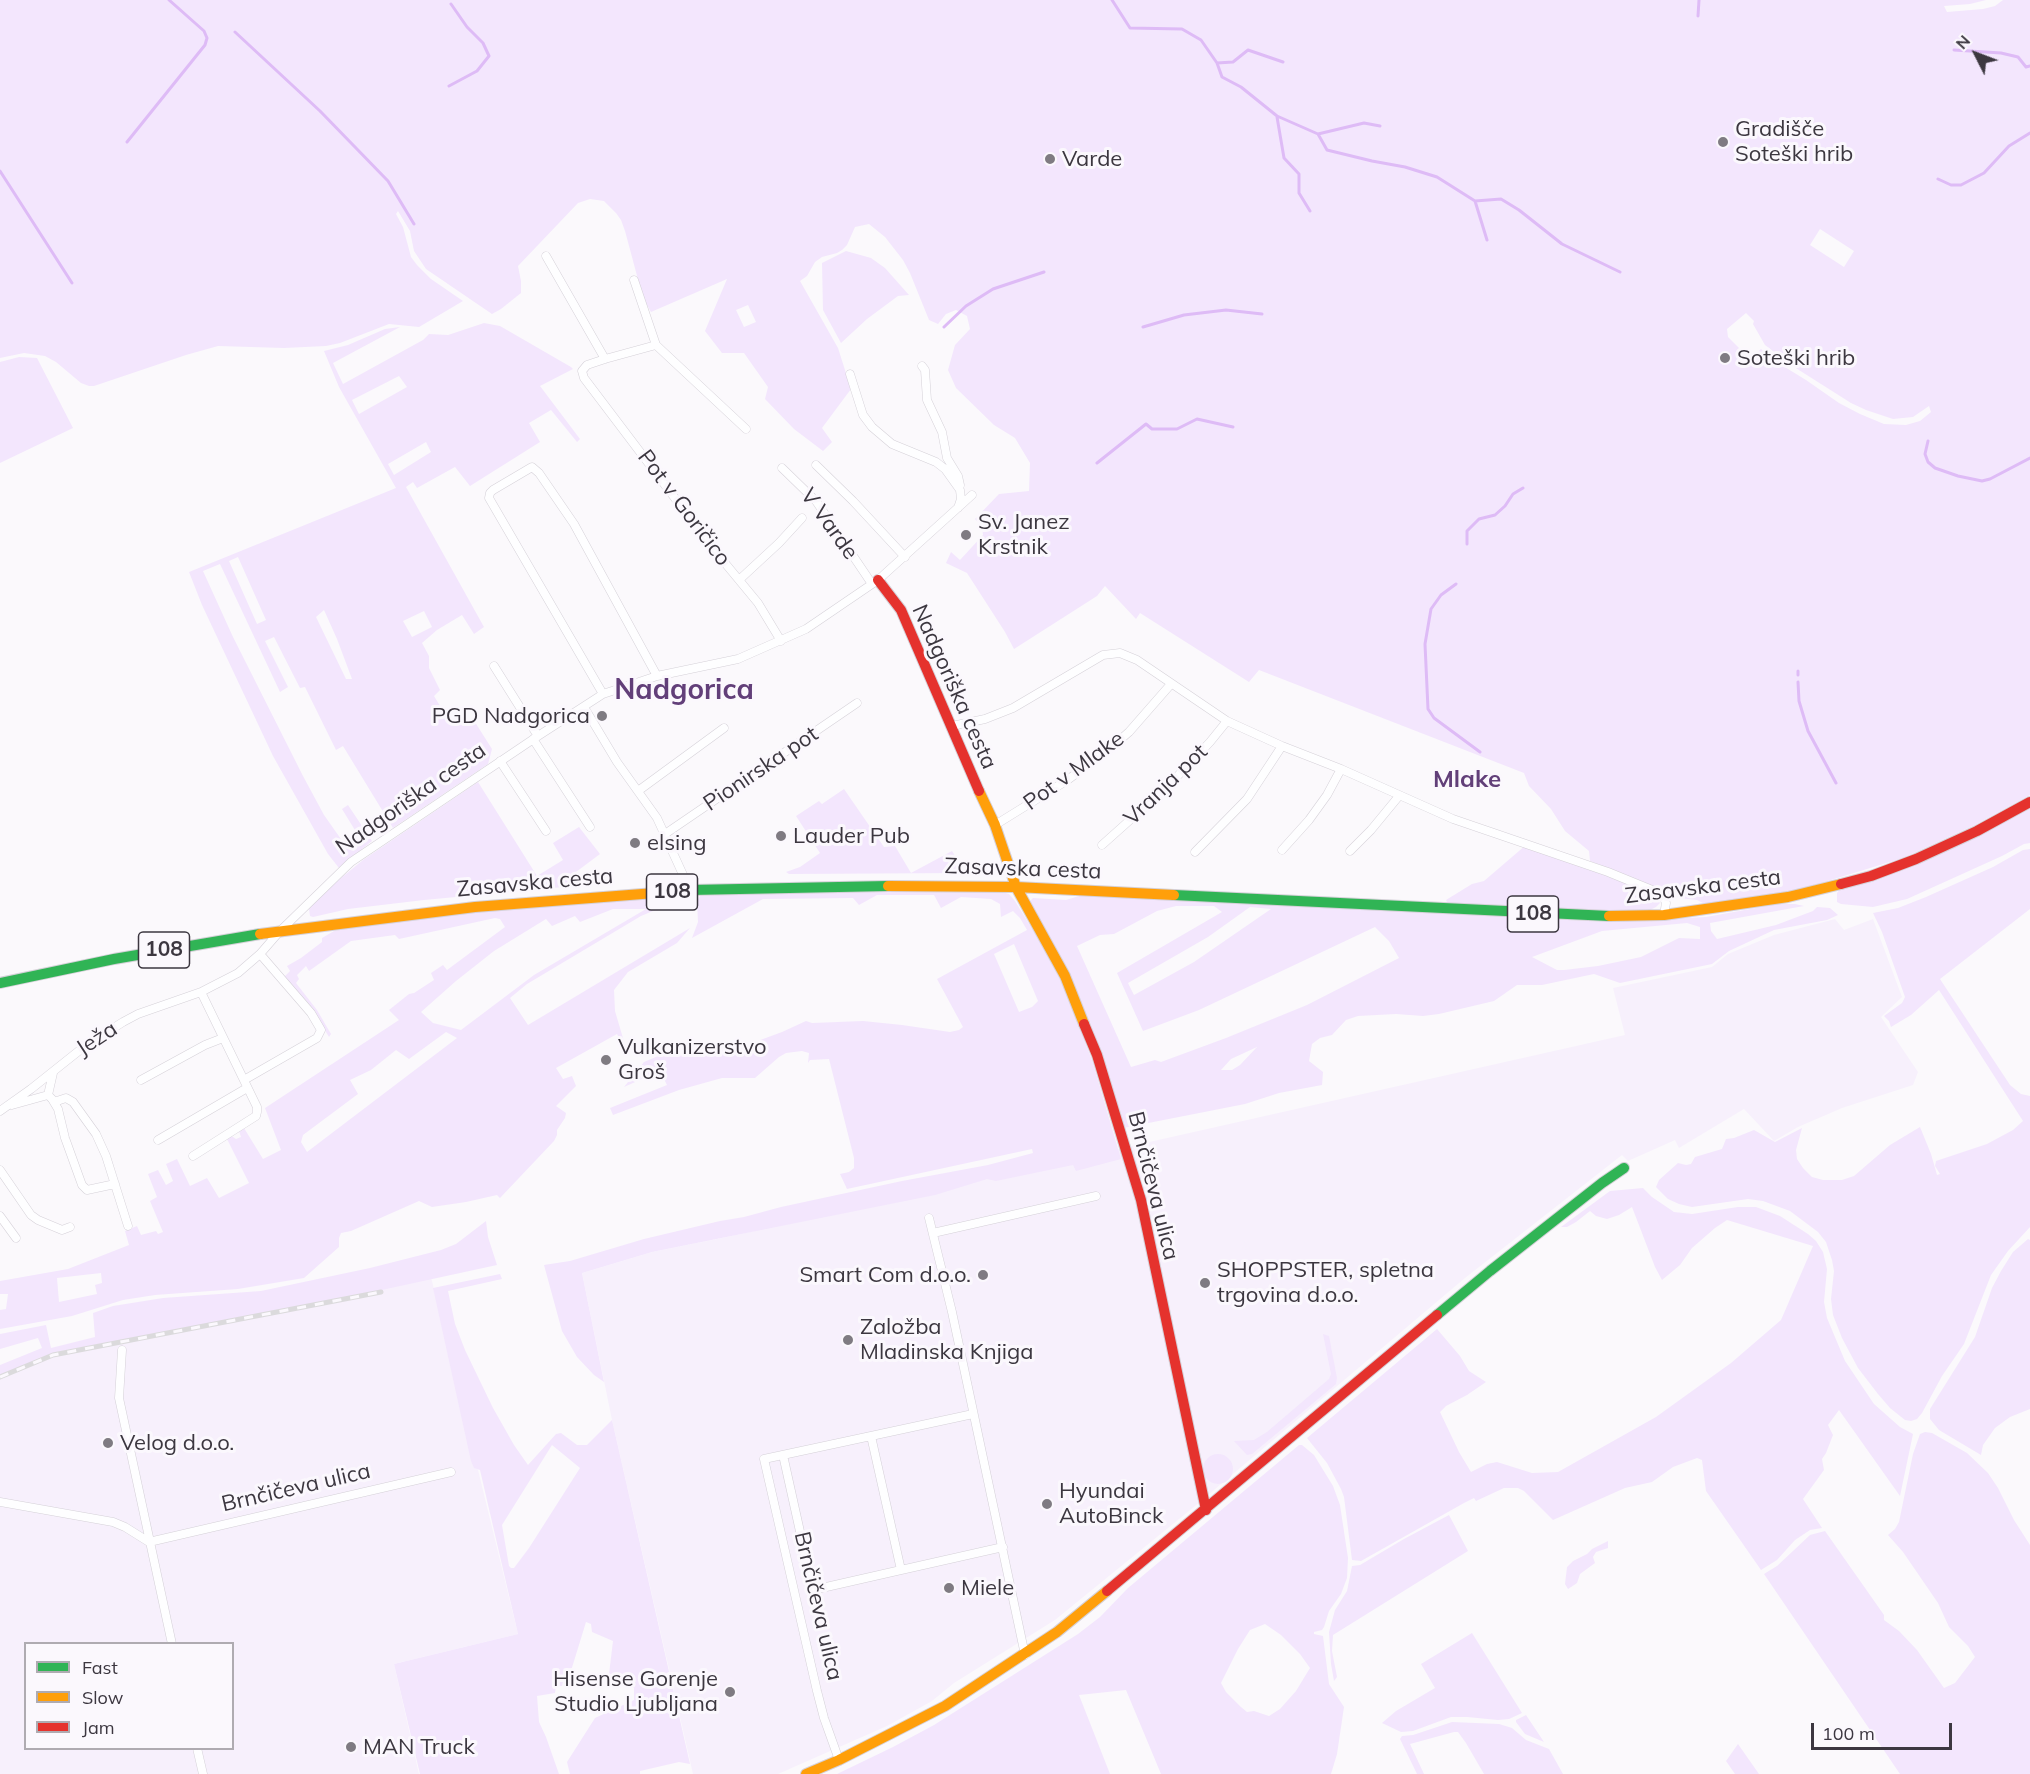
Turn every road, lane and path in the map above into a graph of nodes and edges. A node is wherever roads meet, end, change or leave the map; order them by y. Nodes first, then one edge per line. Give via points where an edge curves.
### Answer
1 (546, 256) dead end
2 (634, 280) dead end
3 (657, 345) junction
4 (605, 359) junction
5 (922, 366) dead end
6 (850, 374) dead end
7 (746, 429) dead end
8 (816, 465) dead end
9 (782, 468) dead end
10 (960, 490) junction
11 (972, 495) dead end
12 (957, 510) junction
13 (802, 518) dead end
14 (905, 557) junction
15 (739, 580) junction
16 (875, 582) junction
17 (781, 641) junction
18 (494, 666) dead end
19 (657, 676) junction
20 (1171, 684) junction
21 (603, 694) junction
22 (857, 703) dead end
23 (584, 707) junction
24 (1227, 721) junction
25 (952, 726) junction
26 (724, 728) dead end
27 (535, 737) junction
28 (1282, 746) junction
29 (500, 761) junction
30 (1341, 769) junction
31 (638, 791) junction
32 (1399, 796) junction
33 (2030, 802) edge
34 (995, 825) junction
35 (590, 827) dead end
36 (546, 831) dead end
37 (665, 834) junction
38 (1102, 845) dead end
39 (1282, 850) dead end
40 (1350, 850) dead end
41 (1195, 852) dead end
42 (1016, 887) junction
43 (690, 890) junction
44 (1664, 915) junction
45 (284, 927) junction
46 (260, 954) junction
47 (0, 983) edge
48 (201, 992) junction
49 (223, 1038) junction
50 (53, 1071) junction
51 (141, 1080) dead end
52 (245, 1084) junction
53 (51, 1099) junction
54 (3, 1109) edge
55 (158, 1140) dead end
56 (193, 1156) dead end
57 (1624, 1168) dead end
58 (0, 1170) edge
59 (115, 1184) junction
60 (1096, 1196) dead end
61 (0, 1215) edge
62 (929, 1218) dead end
63 (128, 1226) dead end
64 (70, 1227) dead end
65 (933, 1233) junction
66 (16, 1238) dead end
67 (122, 1350) dead end
68 (973, 1414) junction
69 (871, 1436) junction
70 (783, 1455) junction
71 (451, 1472) dead end
72 (0, 1502) edge
73 (1206, 1510) junction
74 (149, 1542) junction
75 (1003, 1547) junction
76 (901, 1570) junction
77 (172, 1642) edge
78 (1025, 1655) junction
79 (197, 1750) edge
80 (839, 1760) junction
81 (203, 1774) edge
82 (806, 1774) edge

1 - 4 street
2 - 3 street
3 - 4 street
3 - 7 street
4 - 15 street, Pot v Goričico via 584,368 584,378
5 - 10 street via 927,400 942,432 947,458 960,481
6 - 10 street via 863,415 872,427 892,444 941,465
8 - 14 street
9 - 16 street, V Varde via 816,501
10 - 12 street
11 - 12 street
12 - 14 street
13 - 15 street
14 - 16 street
15 - 17 street, Pot v Goričico
16 - 17 street, Nadgoriška cesta via 807,629
16 - 25 main road, Nadgoriška cesta via 901,610
17 - 19 street, Nadgoriška cesta via 738,659
18 - 27 street
19 - 21 street, Nadgoriška cesta
19 - 21 street via 574,524 532,467 493,490 489,498
20 - 24 street
20 - 25 street via 1128,655 1112,653 1013,708
20 - 34 street, Pot v Mlake via 1107,751
21 - 23 street, Nadgoriška cesta
22 - 37 street, Pionirska pot
23 - 27 street, Nadgoriška cesta
23 - 31 street
24 - 28 street
24 - 38 street, Vranja pot via 1168,786
25 - 34 main road, Nadgoriška cesta
26 - 31 street
27 - 29 street, Nadgoriška cesta
27 - 35 street
28 - 30 street
28 - 41 street via 1247,799
29 - 36 street
29 - 45 street, Nadgoriška cesta via 351,862
30 - 32 street
30 - 39 street via 1309,820
31 - 37 street
32 - 40 street
32 - 44 street via 1657,892 1666,903
33 - 44 main road, Zasavska cesta / 108 via 1916,860 1871,876 1788,897
34 - 42 main road, Nadgoriška cesta
37 - 43 street
42 - 43 main road, Zasavska cesta / 108
42 - 44 main road, Zasavska cesta / 108 via 1494,912
42 - 73 main road, Brnčičeva ulica via 1065,976 1097,1055 1141,1200
43 - 45 main road, Zasavska cesta / 108
45 - 46 street, Ježa
45 - 47 main road, Zasavska cesta / 108
46 - 48 street, Ježa via 238,973
46 - 52 street via 321,1030 317,1038
48 - 49 street
48 - 50 street, Ježa via 123,1022
49 - 51 street
49 - 52 street
50 - 53 street
50 - 54 street, Ježa
52 - 55 street
52 - 56 street via 257,1107 256,1116
53 - 54 street, Ježa
53 - 59 street via 74,1102 102,1145
53 - 59 street via 82,1185 87,1190
57 - 73 main road via 1490,1271
58 - 64 street via 31,1215 62,1230
59 - 63 street
60 - 65 street
61 - 66 street
62 - 65 street
65 - 68 street
67 - 74 street via 119,1398
68 - 69 street
68 - 75 street
69 - 70 street
69 - 76 street
70 - 76 street via 813,1590
70 - 80 street, Brnčičeva ulica via 764,1459 817,1691
71 - 74 street, Brnčičeva ulica
72 - 74 street via 113,1522
73 - 78 main road
74 - 77 street
75 - 76 street
75 - 78 street
78 - 80 main road via 945,1706
79 - 81 street
80 - 82 main road

